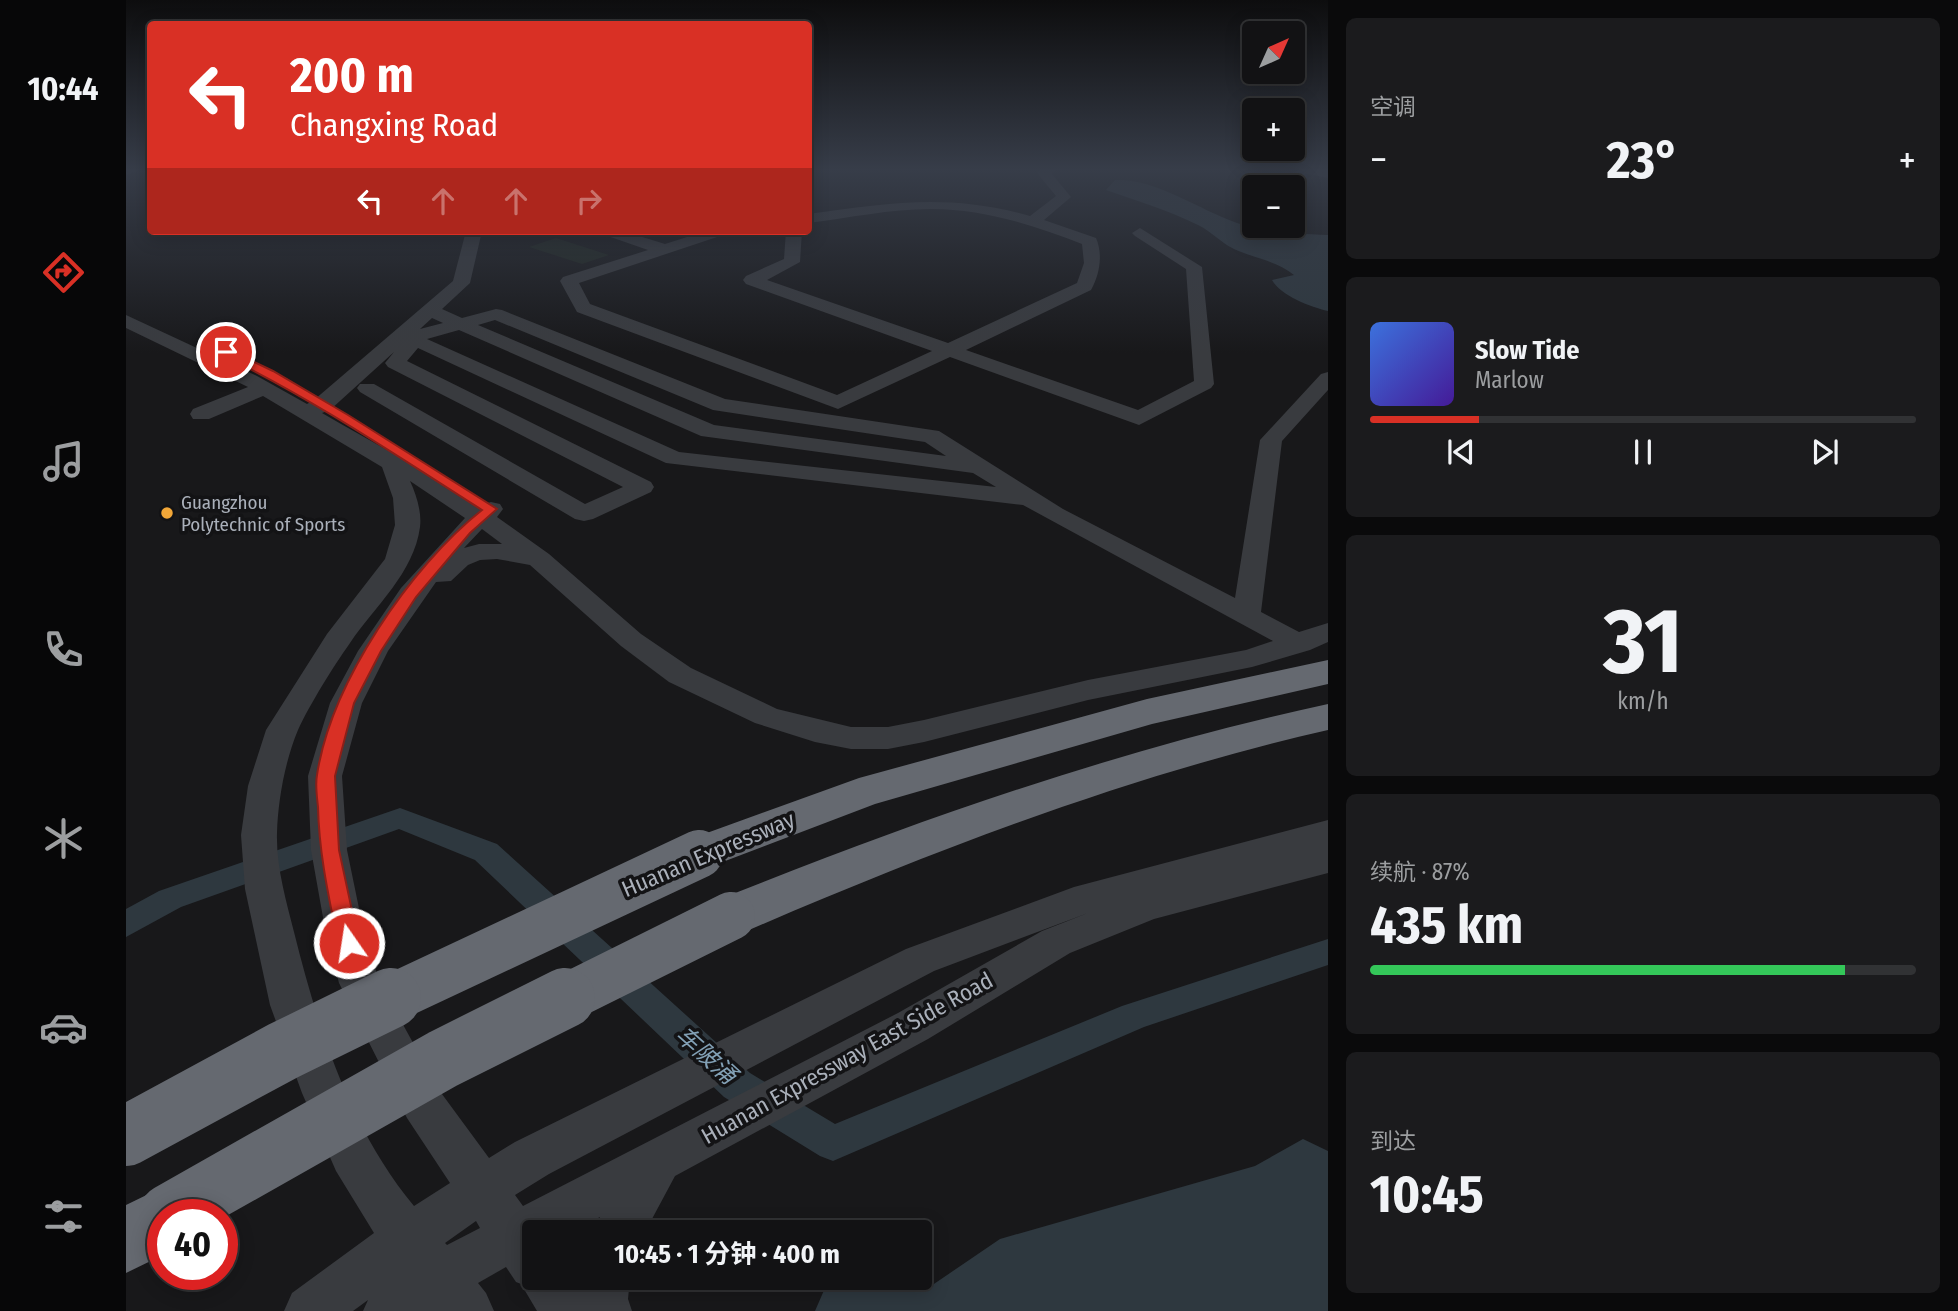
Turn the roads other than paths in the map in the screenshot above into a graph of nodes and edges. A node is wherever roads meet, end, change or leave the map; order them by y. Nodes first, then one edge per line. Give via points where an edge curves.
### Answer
1 (1063, 230) edge
2 (1140, 233) dead end
3 (473, 235) edge
4 (619, 235) edge
5 (709, 235) edge
6 (794, 235) edge
7 (666, 250) junction
8 (126, 309) edge
9 (429, 310) junction
10 (126, 321) edge
11 (462, 324) junction
12 (415, 340) junction
13 (501, 341) junction
14 (951, 350) junction
15 (454, 358) junction
16 (1328, 378) edge
17 (507, 382) junction
18 (367, 387) dead end
19 (265, 388) junction
20 (463, 397) junction
21 (314, 409) junction
22 (201, 414) dead end
23 (413, 415) junction
24 (528, 429) junction
25 (474, 450) junction
26 (392, 463) junction
27 (983, 468) junction
28 (1029, 498) junction
29 (478, 508) junction
30 (540, 560) junction
31 (411, 594) junction
32 (372, 597) junction
33 (1246, 616) junction
34 (1319, 650) edge
35 (680, 675) junction
36 (1328, 717) edge
37 (1328, 833) edge
38 (1328, 859) edge
39 (126, 1136) edge
40 (658, 1161) junction
41 (480, 1189) junction
42 (196, 1199) edge
43 (569, 1220) edge
44 (625, 1220) edge
45 (147, 1228) edge
46 (408, 1238) junction
47 (126, 1241) edge
48 (522, 1249) edge
49 (522, 1251) edge
50 (553, 1290) edge
51 (603, 1290) edge
52 (453, 1294) edge
53 (310, 1311) edge
54 (389, 1311) edge
55 (569, 1311) edge
56 (606, 1311) edge

1 - 14 street via 1090,240 1092,263 1084,286
2 - 14 street via 1194,267 1204,384 1139,418
3 - 9 street via 461,284
4 - 7 street
5 - 7 street
6 - 14 street via 792,262 752,280
7 - 14 street via 569,281 583,308 838,403
8 - 21 street via 269,374
9 - 11 street
9 - 21 street
10 - 19 street
11 - 12 street
11 - 13 street
11 - 27 street via 496,314 720,405 931,436
12 - 15 street
12 - 20 street via 395,363
13 - 15 street
13 - 27 street via 709,431
15 - 17 street
16 - 33 street via 1271,440
17 - 20 street
17 - 28 street via 674,458
18 - 23 street
19 - 21 street
19 - 22 street
20 - 23 street
20 - 24 street
21 - 26 street
21 - 29 street
23 - 25 street
24 - 25 street
24 - 25 street via 642,487 584,514
26 - 29 street
26 - 32 street via 405,498 408,525 398,559
27 - 28 street
28 - 33 street
29 - 30 street
29 - 31 street
29 - 32 street
29 - 35 street via 577,569
30 - 31 street via 481,551 461,559
30 - 35 street via 631,640
31 - 41 street via 346,703 326,776 329,850 359,984 423,1104
32 - 46 street via 337,640 282,730 265,786 260,835 264,889 292,1005 324,1093 370,1187
33 - 34 street
34 - 35 street via 1252,658 1088,690 888,738 852,738 778,720
34 - 39 highway, Huanan Expressway, bridge via 1147,712 872,789 699,854 295,1045
36 - 42 highway, bridge via 1131,766 1010,804 731,916 443,1059
37 - 41 street via 1074,902 920,960 606,1118
38 - 40 street, Huanan Expressway East Side Road via 1143,907 1056,942 913,1026
40 - 43 street, Huanan Expressway East Side Road
40 - 44 street
41 - 46 street
41 - 48 street
45 - 47 highway
46 - 52 street
46 - 53 street
49 - 52 street, Huanan Expressway East Side Road
50 - 55 street
51 - 56 street
52 - 54 street, Huanan Expressway East Side Road

